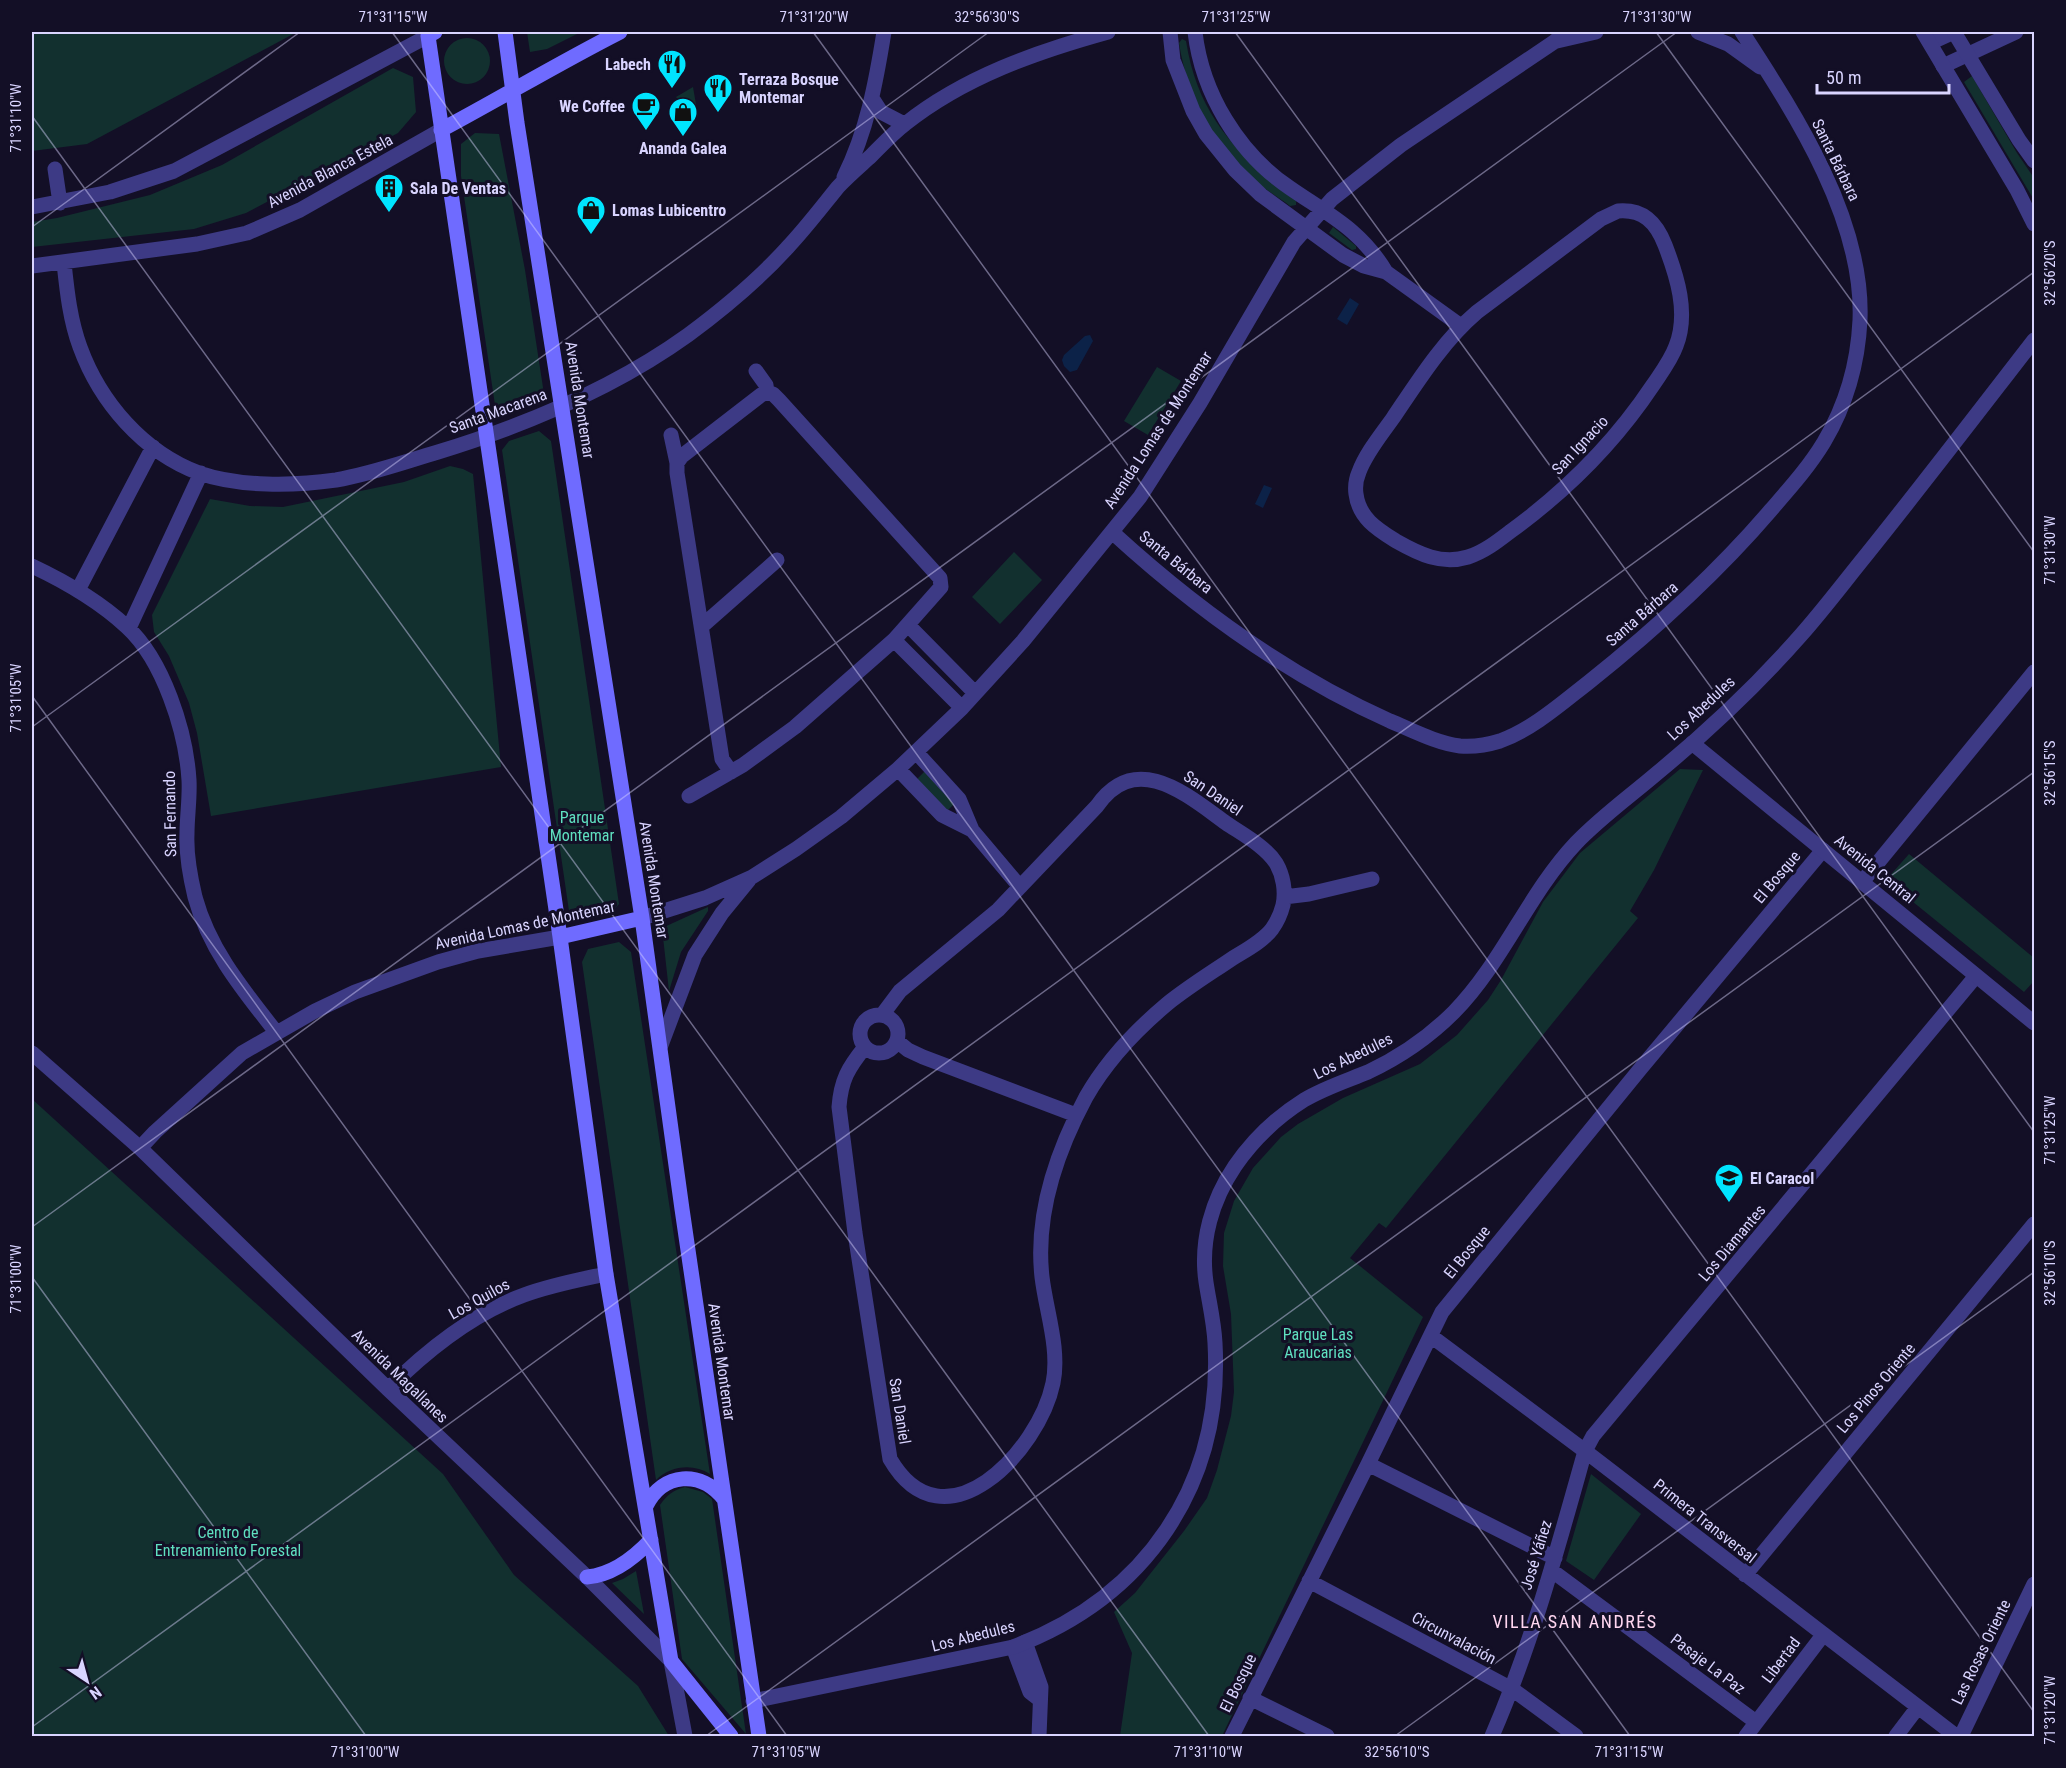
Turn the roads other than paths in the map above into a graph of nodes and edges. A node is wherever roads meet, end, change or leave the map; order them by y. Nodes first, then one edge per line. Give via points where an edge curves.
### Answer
1 (505, 32) edge
2 (620, 32) edge
3 (884, 32) edge
4 (1108, 32) edge
5 (1170, 32) edge
6 (1195, 32) edge
7 (1566, 32) edge
8 (1596, 32) edge
9 (1698, 32) edge
10 (1742, 32) edge
11 (1954, 32) edge
12 (2016, 32) edge
13 (430, 33) edge
14 (1926, 37) edge
15 (1554, 42) junction
16 (1968, 54) junction
17 (1943, 66) junction
18 (1771, 76) junction
19 (513, 91) junction
20 (872, 98) junction
21 (904, 124) junction
22 (441, 130) junction
23 (2034, 161) edge
24 (55, 169) dead end
25 (840, 185) junction
26 (60, 203) junction
27 (32, 207) edge
28 (1323, 209) junction
29 (2034, 224) edge
30 (1307, 228) junction
31 (64, 263) junction
32 (32, 266) edge
33 (1386, 272) junction
34 (1461, 326) junction
35 (2034, 340) edge
36 (756, 371) dead end
37 (767, 392) junction
38 (562, 406) junction
39 (671, 435) dead end
40 (485, 437) junction
41 (153, 447) junction
42 (677, 463) junction
43 (201, 473) junction
44 (1112, 532) junction
45 (777, 560) dead end
46 (32, 566) edge
47 (78, 590) junction
48 (702, 626) junction
49 (908, 626) junction
50 (129, 628) junction
51 (894, 640) junction
52 (2034, 672) edge
53 (975, 693) junction
54 (962, 708) junction
55 (1692, 743) junction
56 (916, 752) junction
57 (898, 769) junction
58 (731, 772) junction
59 (689, 796) dead end
60 (972, 830) junction
61 (1823, 850) junction
62 (752, 877) junction
63 (1372, 879) dead end
64 (1862, 882) junction
65 (1020, 887) junction
66 (1284, 897) junction
67 (642, 918) junction
68 (560, 937) junction
69 (1976, 976) junction
70 (882, 1015) junction
71 (2034, 1023) edge
72 (276, 1032) junction
73 (897, 1041) junction
74 (661, 1045) junction
75 (865, 1047) junction
76 (32, 1053) edge
77 (1076, 1115) junction
78 (140, 1148) junction
79 (2034, 1224) edge
80 (606, 1274) junction
81 (1431, 1336) junction
82 (388, 1389) junction
83 (1585, 1451) junction
84 (1368, 1464) junction
85 (724, 1499) junction
86 (646, 1506) junction
87 (651, 1540) junction
88 (1553, 1564) junction
89 (1745, 1575) junction
90 (587, 1578) junction
91 (1309, 1581) junction
92 (2034, 1584) edge
93 (1823, 1635) junction
94 (1019, 1644) junction
95 (671, 1661) junction
96 (1512, 1689) junction
97 (1251, 1698) junction
98 (753, 1701) junction
99 (1918, 1707) junction
100 (1756, 1722) junction
101 (684, 1737) edge
102 (731, 1737) edge
103 (759, 1737) edge
104 (1039, 1737) edge
105 (1232, 1737) edge
106 (1326, 1737) edge
107 (1491, 1737) edge
108 (1576, 1737) edge
109 (1746, 1737) edge
110 (1896, 1737) edge
111 (1956, 1737) edge
112 (1961, 1737) edge

1 - 19 main road, Avenida Montemar
2 - 19 main road, Avenida Blanca Estela
3 - 20 street, Santa Macarena
4 - 21 street, Santa Macarena via 1049,49 990,73
5 - 30 street via 1173,60 1182,86 1206,134 1249,184
6 - 28 street via 1209,88 1240,141 1288,187
7 - 15 street, Avenida Lomas de Montemar
8 - 15 street
9 - 18 street, Santa Bárbara via 1728,44
10 - 18 street, Santa Bárbara
11 - 14 street
11 - 16 street
12 - 16 street
13 - 22 main road
13 - 26 street via 174,171
14 - 17 street
15 - 28 street, Avenida Lomas de Montemar via 1401,146
16 - 17 street
16 - 23 street
17 - 29 street
18 - 44 street, Santa Bárbara via 1812,151 1851,242 1859,285 1860,320 1846,394 1833,426 1811,462 1750,534 1644,638 1526,728 1500,741 1457,746 1382,717 1263,652
19 - 22 main road, Avenida Blanca Estela
19 - 38 main road, Avenida Montemar
20 - 21 street via 881,112
20 - 25 street, Santa Macarena via 860,141
21 - 25 street, Santa Macarena
22 - 31 street, Avenida Blanca Estela via 300,210 247,234
22 - 40 main road
24 - 26 street
25 - 38 street, Santa Macarena via 784,251 721,309 651,359
26 - 27 street
28 - 30 street, Avenida Lomas de Montemar
28 - 33 street via 1360,236
30 - 33 street via 1343,255
30 - 44 street, Avenida Lomas de Montemar via 1294,242 1140,497
31 - 32 street, Avenida Blanca Estela
31 - 41 street, Santa Macarena via 72,324 87,365 122,419
33 - 34 street
34 - 34 street, San Ignacio via 1380,436 1363,462 1356,483 1359,505 1370,524 1412,551 1438,559 1466,558 1487,548 1548,502 1603,449 1646,396 1676,347 1681,318 1676,274 1658,228 1636,212 1618,211 1601,219
35 - 55 street, Los Abedules via 1800,636
36 - 37 street
37 - 42 street
37 - 49 street via 779,400 940,578 939,591
38 - 40 street, Santa Macarena
38 - 67 main road, Avenida Montemar
39 - 42 street
40 - 43 street, Santa Macarena via 366,473 312,483 256,483
40 - 68 main road
41 - 43 street, Santa Macarena
41 - 47 street
42 - 48 street
43 - 50 street
44 - 53 street, Avenida Lomas de Montemar
45 - 48 street
46 - 47 street, San Fernando
47 - 50 street, San Fernando
48 - 58 street via 722,759
49 - 51 street
49 - 53 street
50 - 72 street, San Fernando via 154,664 179,725 188,771 188,858 203,921 223,962
51 - 54 street
51 - 58 street via 795,727
52 - 64 street
53 - 54 street, Avenida Lomas de Montemar
54 - 56 street, Avenida Lomas de Montemar
55 - 61 street, Avenida Central
55 - 94 street, Los Abedules via 1577,842 1548,875 1481,981 1449,1017 1389,1061 1290,1109 1245,1152 1222,1188 1207,1229 1205,1278 1214,1324 1215,1399 1205,1449 1186,1498 1160,1541 1126,1579 1077,1616
56 - 57 street, Avenida Lomas de Montemar
56 - 60 street via 959,799
57 - 60 street via 942,815
57 - 62 street, Avenida Lomas de Montemar via 841,817
58 - 59 street
60 - 65 street
61 - 64 street, Avenida Central
61 - 81 street, El Bosque via 1442,1312
62 - 67 street, Avenida Lomas de Montemar via 705,898
62 - 74 street, Avenida Lomas de Montemar via 695,955
63 - 66 street
64 - 69 street, Avenida Central
65 - 66 street, San Daniel via 1111,790 1129,781 1148,779 1189,797 1268,854 1280,873
65 - 70 street, San Daniel via 981,926 900,991
66 - 77 street, San Daniel via 1281,913 1270,932 1191,986 1146,1023 1107,1066
67 - 68 main road, Avenida Lomas de Montemar
67 - 74 main road, Avenida Montemar
68 - 72 street, Avenida Lomas de Montemar via 478,951 396,976
68 - 80 main road
69 - 71 street, Avenida Central
69 - 83 street, Los Diamantes via 1593,1436
70 - 73 street via 895,1024
70 - 75 street, San Daniel via 864,1022 860,1035
72 - 78 street, Avenida Lomas de Montemar via 243,1053
73 - 75 street via 882,1053
73 - 77 street via 923,1057
74 - 85 main road, Avenida Montemar
75 - 77 street, San Daniel via 848,1068 840,1094 845,1159 890,1459 904,1479 924,1492 947,1497 963,1494 994,1476 1020,1451 1044,1410 1055,1364 1040,1250 1055,1167
76 - 78 street, Avenida Magallanes
78 - 82 street, Avenida Magallanes
79 - 89 street, Los Pinos Oriente
80 - 82 street, Los Quilos via 523,1295 484,1314 457,1330
80 - 86 main road
81 - 83 street, Primera Transversal
81 - 84 street, El Bosque
82 - 90 street, Avenida Magallanes
83 - 88 street, José Yáñez
83 - 89 street, Primera Transversal
84 - 88 street, Pasaje La Paz
84 - 91 street, El Bosque
85 - 86 main road via 711,1486 683,1479 660,1488
85 - 98 main road, Avenida Montemar
86 - 87 main road
87 - 90 main road via 619,1566
87 - 95 main road
88 - 96 street, José Yáñez
88 - 100 street, Pasaje La Paz
89 - 93 street, Primera Transversal
90 - 95 street, Avenida Magallanes
91 - 96 street, Circunvalación
91 - 97 street, El Bosque
92 - 112 street, Las Rosas Oriente
93 - 99 street, Primera Transversal
93 - 100 street, Libertad
94 - 98 street, Los Abedules
94 - 104 street via 1030,1692 1039,1699
95 - 101 street
95 - 102 main road, Avenida Magallanes
96 - 107 street, José Yáñez
96 - 108 street, Circunvalación
97 - 105 street, El Bosque
97 - 106 street
98 - 103 main road, Avenida Montemar
99 - 110 street
99 - 111 street, Primera Transversal
100 - 109 street, Libertad

